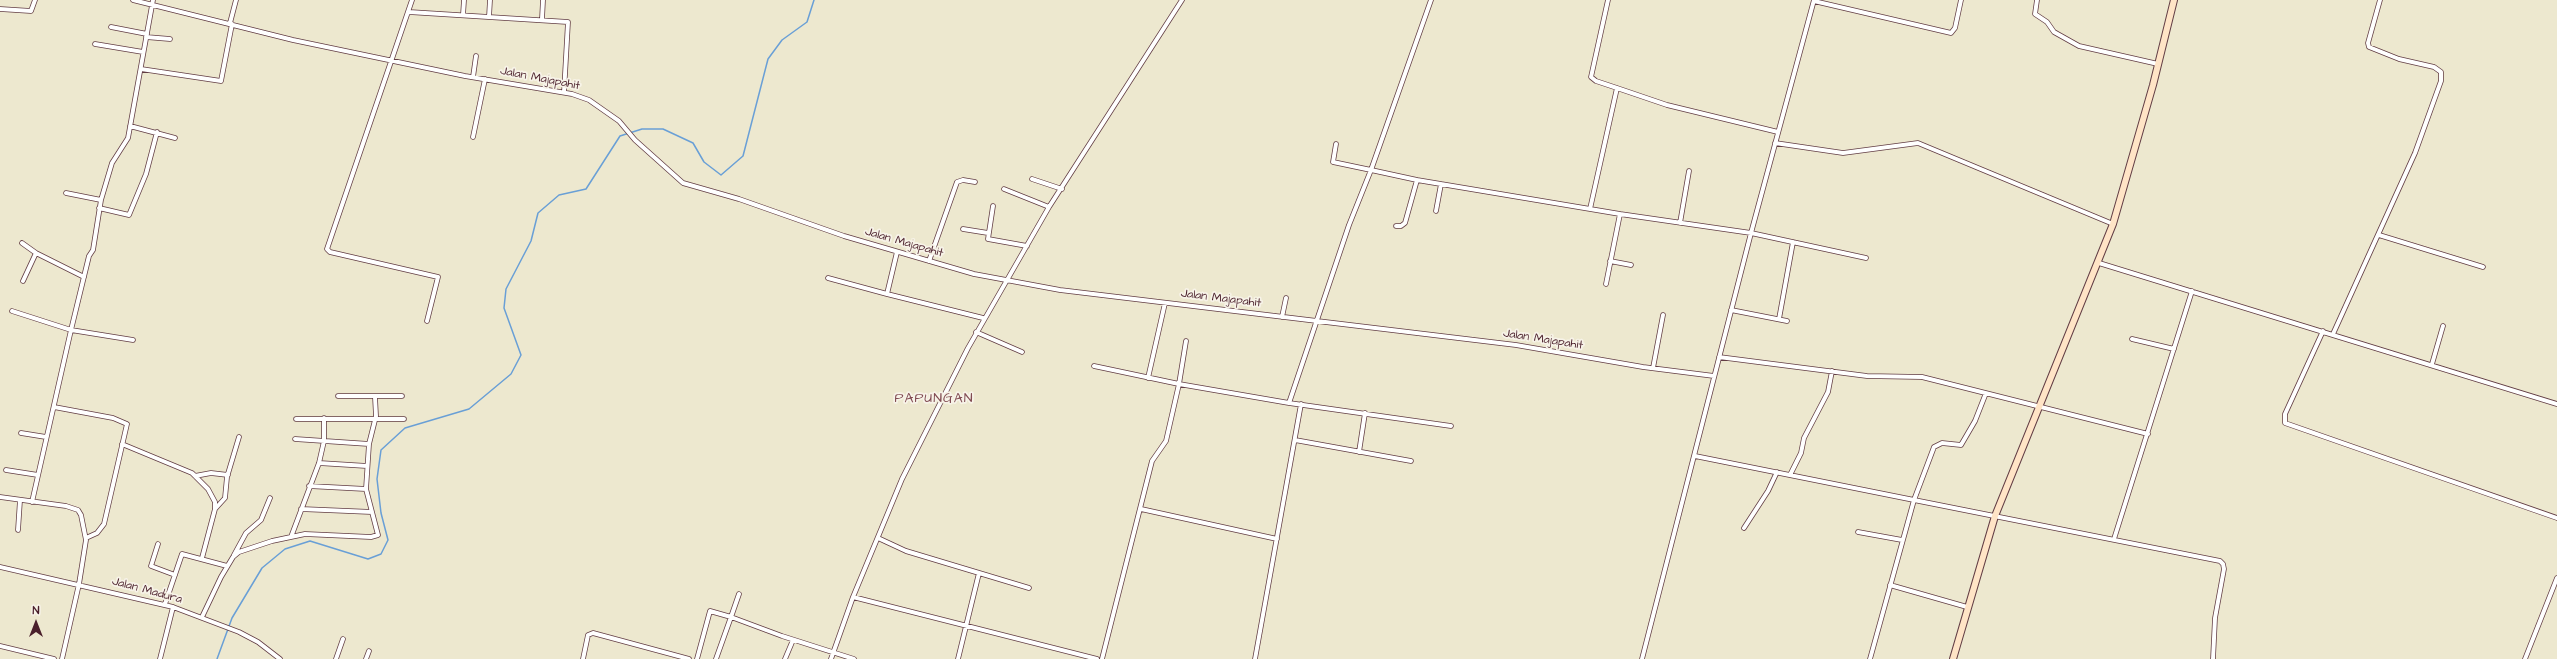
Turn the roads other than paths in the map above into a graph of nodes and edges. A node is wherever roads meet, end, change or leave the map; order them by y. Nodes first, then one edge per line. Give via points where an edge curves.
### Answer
1 (35, 0) edge
2 (133, 0) edge
3 (236, 0) edge
4 (412, 0) edge
5 (464, 0) edge
6 (490, 0) edge
7 (543, 0) edge
8 (1182, 0) edge
9 (1431, 0) edge
10 (1608, 0) edge
11 (1814, 0) edge
12 (1961, 0) edge
13 (2037, 0) edge
14 (2174, 0) edge
15 (2380, 0) edge
16 (153, 2) edge
17 (0, 9) edge
18 (408, 12) junction
19 (463, 15) junction
20 (489, 17) junction
21 (542, 19) junction
22 (231, 23) junction
23 (111, 27) dead end
24 (146, 36) junction
25 (170, 39) dead end
26 (95, 44) dead end
27 (143, 52) junction
28 (476, 56) dead end
29 (391, 61) junction
30 (2158, 64) junction
31 (141, 69) junction
32 (473, 77) junction
33 (485, 79) junction
34 (1617, 88) junction
35 (564, 92) junction
36 (130, 126) junction
37 (157, 132) junction
38 (1778, 132) junction
39 (473, 137) dead end
40 (176, 138) dead end
41 (1775, 143) junction
42 (1336, 144) dead end
43 (1371, 170) junction
44 (1690, 171) dead end
45 (1032, 179) dead end
46 (1417, 180) junction
47 (975, 182) dead end
48 (1441, 184) junction
49 (1004, 189) dead end
50 (1062, 189) junction
51 (66, 193) dead end
52 (101, 200) junction
53 (994, 206) dead end
54 (1049, 207) junction
55 (99, 208) junction
56 (1590, 209) junction
57 (1436, 212) dead end
58 (1620, 214) junction
59 (1680, 223) junction
60 (2113, 224) junction
61 (1396, 226) dead end
62 (963, 229) dead end
63 (988, 233) junction
64 (1751, 233) junction
65 (2379, 235) junction
66 (1793, 242) junction
67 (22, 243) dead end
68 (1027, 246) junction
69 (897, 252) junction
70 (36, 253) junction
71 (1866, 258) dead end
72 (929, 261) junction
73 (1610, 261) junction
74 (2098, 263) junction
75 (1631, 265) dead end
76 (2483, 267) dead end
77 (84, 277) junction
78 (828, 278) dead end
79 (1006, 279) junction
80 (23, 281) dead end
81 (1606, 284) dead end
82 (2192, 291) junction
83 (887, 294) junction
84 (1286, 298) dead end
85 (1165, 303) junction
86 (1732, 310) junction
87 (12, 311) dead end
88 (1662, 315) dead end
89 (1282, 317) junction
90 (983, 318) junction
91 (1779, 319) junction
92 (427, 321) dead end
93 (1787, 321) dead end
94 (1315, 322) junction
95 (2442, 326) dead end
96 (71, 330) junction
97 (2322, 331) junction
98 (976, 332) junction
99 (2333, 334) junction
100 (2132, 339) dead end
101 (133, 340) dead end
102 (1186, 340) dead end
103 (2174, 349) junction
104 (1022, 352) dead end
105 (1719, 357) junction
106 (2432, 364) junction
107 (1094, 366) dead end
108 (1653, 368) junction
109 (1832, 370) junction
110 (1714, 376) junction
111 (1148, 378) junction
112 (1179, 384) junction
113 (1986, 393) junction
114 (338, 396) dead end
115 (402, 396) dead end
116 (375, 397) junction
117 (1289, 403) junction
118 (1301, 404) junction
119 (2557, 404) edge
120 (2038, 406) junction
121 (54, 407) junction
122 (1365, 413) junction
123 (324, 418) junction
124 (296, 419) dead end
125 (404, 419) dead end
126 (375, 420) junction
127 (1451, 426) dead end
128 (21, 433) dead end
129 (2148, 434) junction
130 (46, 437) junction
131 (239, 437) dead end
132 (295, 439) dead end
133 (1295, 440) junction
134 (324, 441) junction
135 (122, 444) junction
136 (369, 444) junction
137 (1359, 452) junction
138 (1695, 456) junction
139 (1411, 460) dead end
140 (319, 463) junction
141 (367, 466) junction
142 (6, 470) dead end
143 (1777, 472) junction
144 (38, 475) junction
145 (193, 475) junction
146 (228, 475) junction
147 (1790, 475) junction
148 (309, 486) junction
149 (366, 489) junction
150 (0, 497) edge
151 (270, 498) dead end
152 (20, 500) junction
153 (1914, 500) junction
154 (32, 502) junction
155 (215, 509) junction
156 (301, 509) junction
157 (1141, 509) junction
158 (372, 512) junction
159 (1995, 516) junction
160 (2557, 518) edge
161 (1744, 528) dead end
162 (18, 530) dead end
163 (1858, 532) dead end
164 (291, 537) junction
165 (86, 538) junction
166 (878, 538) junction
167 (1277, 539) junction
168 (2114, 539) junction
169 (1902, 540) junction
170 (158, 544) dead end
171 (233, 557) junction
172 (202, 558) junction
173 (227, 566) junction
174 (0, 567) edge
175 (978, 573) junction
176 (175, 574) junction
177 (2557, 578) edge
178 (79, 584) junction
179 (1890, 585) junction
180 (1029, 588) dead end
181 (739, 594) dead end
182 (853, 597) junction
183 (165, 604) junction
184 (173, 607) junction
185 (1967, 607) junction
186 (202, 616) junction
187 (731, 617) junction
188 (965, 626) junction
189 (342, 639) dead end
190 (793, 640) junction
191 (0, 646) edge
192 (369, 651) dead end
193 (833, 652) junction
194 (54, 659) edge
195 (62, 659) edge
196 (160, 659) edge
197 (280, 659) edge
198 (336, 659) edge
199 (366, 659) edge
200 (583, 659) edge
201 (689, 659) edge
202 (697, 659) edge
203 (716, 659) edge
204 (785, 659) edge
205 (831, 659) edge
206 (854, 659) edge
207 (958, 659) edge
208 (1096, 659) edge
209 (1102, 659) edge
210 (1254, 659) edge
211 (1642, 659) edge
212 (1870, 659) edge
213 (1953, 659) edge
214 (2213, 659) edge
215 (2525, 659) edge

1 - 17 street via 31,11
2 - 16 street, Jalan Majapahit
3 - 22 street
4 - 18 street
5 - 19 street
6 - 20 street
7 - 21 street
8 - 50 street
9 - 43 street
10 - 34 street via 1591,76 1596,82
11 - 12 street via 1951,33 1955,28
11 - 38 street
13 - 30 street via 2035,14 2047,22 2054,32 2078,46
14 - 30 street
15 - 65 street via 2369,47 2399,59 2434,67 2442,76 2421,140
16 - 22 street, Jalan Majapahit
16 - 24 street
18 - 19 street
18 - 29 street
19 - 20 street
20 - 21 street
21 - 35 street via 564,21 569,25
22 - 29 street, Jalan Majapahit via 293,40
22 - 31 street via 221,82
23 - 24 street
24 - 25 street
24 - 27 street
26 - 27 street
27 - 31 street
28 - 32 street
29 - 32 street, Jalan Majapahit
29 - 92 street via 327,249 330,252 438,277
30 - 60 street
31 - 36 street
32 - 33 street, Jalan Majapahit
33 - 35 street, Jalan Majapahit
33 - 39 street
34 - 38 street via 1667,105
34 - 56 street
35 - 69 street, Jalan Majapahit via 589,100 619,121 635,140 683,183
36 - 37 street
36 - 52 street via 125,145 112,163
37 - 40 street
37 - 55 street via 146,174 129,214
38 - 41 street
41 - 60 street via 1843,154 1918,143
41 - 64 street
42 - 43 street via 1333,162
43 - 46 street
43 - 94 street
44 - 59 street
45 - 50 street
46 - 48 street
46 - 61 street via 1405,223
47 - 72 street via 957,182
48 - 56 street
48 - 57 street
49 - 54 street
50 - 54 street
51 - 52 street
52 - 55 street
53 - 63 street
54 - 68 street
55 - 77 street via 93,250
56 - 58 street
58 - 59 street
58 - 73 street
59 - 64 street
60 - 74 street
62 - 63 street
63 - 68 street via 989,239
64 - 66 street
64 - 86 street
65 - 76 street
65 - 99 street
66 - 71 street
66 - 91 street
67 - 70 street
68 - 79 street
69 - 72 street, Jalan Majapahit
69 - 83 street
70 - 77 street
70 - 80 street
72 - 79 street, Jalan Majapahit via 974,274
73 - 75 street
73 - 81 street
74 - 82 street
74 - 120 street
77 - 96 street
78 - 83 street
79 - 85 street, Jalan Majapahit via 1060,290
79 - 90 street
82 - 97 street
82 - 103 street
83 - 90 street
84 - 89 street
85 - 89 street, Jalan Majapahit
85 - 111 street
86 - 91 street
86 - 105 street
87 - 96 street
88 - 108 street
89 - 94 street, Jalan Majapahit
90 - 98 street
91 - 93 street
94 - 108 street, Jalan Majapahit via 1516,345
94 - 117 street
95 - 106 street
96 - 101 street
96 - 121 street
97 - 99 street
97 - 160 street via 2285,414 2285,423
98 - 104 street
98 - 166 street via 929,421
99 - 106 street
100 - 103 street
102 - 112 street
103 - 129 street
105 - 109 street
105 - 110 street
106 - 119 street
107 - 111 street
108 - 110 street, Jalan Majapahit
109 - 113 street via 1867,376 1922,377
109 - 147 street via 1828,392 1804,438 1801,452
110 - 138 street
111 - 112 street
112 - 117 street
112 - 157 street via 1166,441 1152,461
113 - 120 street
113 - 153 street via 1961,445 1942,443 1934,447
114 - 116 street
115 - 116 street
116 - 126 street
117 - 118 street
118 - 122 street
118 - 133 street
120 - 129 street
120 - 159 street
121 - 130 street
121 - 135 street via 126,422
122 - 127 street
122 - 137 street
123 - 124 street
123 - 126 street
123 - 134 street
125 - 126 street
126 - 136 street
128 - 130 street
129 - 168 street
130 - 144 street
131 - 146 street
132 - 134 street
133 - 137 street
133 - 167 street
134 - 136 street
134 - 140 street
135 - 145 street
135 - 165 street via 104,524 97,533
136 - 141 street
137 - 139 street
138 - 143 street
138 - 211 street
140 - 141 street
140 - 148 street
141 - 149 street
142 - 144 street
143 - 147 street
143 - 161 street
144 - 154 street
145 - 146 street
145 - 155 street via 213,496
146 - 155 street via 225,498
147 - 153 street
148 - 149 street
148 - 156 street
149 - 158 street
150 - 152 street
151 - 171 street via 261,520 246,533
152 - 154 street
152 - 162 street
153 - 159 street
153 - 169 street
154 - 165 street via 78,510
155 - 172 street
156 - 158 street
156 - 164 street
157 - 167 street
157 - 209 street
158 - 164 street via 378,531 375,537 315,534
159 - 168 street
159 - 185 street
163 - 169 street
164 - 171 street via 247,548
165 - 178 street
166 - 175 street via 906,551
166 - 182 street
167 - 210 street
168 - 214 street via 2222,562 2224,569 2214,618
169 - 179 street
170 - 176 street via 151,566
171 - 173 street
172 - 173 street
172 - 176 street via 182,554
173 - 186 street
174 - 178 street, Jalan Madura
175 - 180 street
175 - 188 street
176 - 183 street
177 - 215 street
178 - 183 street, Jalan Madura
178 - 195 street
179 - 185 street
179 - 212 street
181 - 187 street
182 - 188 street
182 - 193 street
183 - 184 street, Jalan Madura
184 - 186 street, Jalan Madura
184 - 196 street
185 - 213 street
186 - 197 street, Jalan Madura via 258,642
187 - 190 street
187 - 202 street via 710,611
187 - 203 street
188 - 207 street
188 - 208 street
189 - 198 street
190 - 193 street
190 - 204 street
191 - 194 street
192 - 199 street
193 - 205 street
193 - 206 street
200 - 201 street via 588,635 593,633

